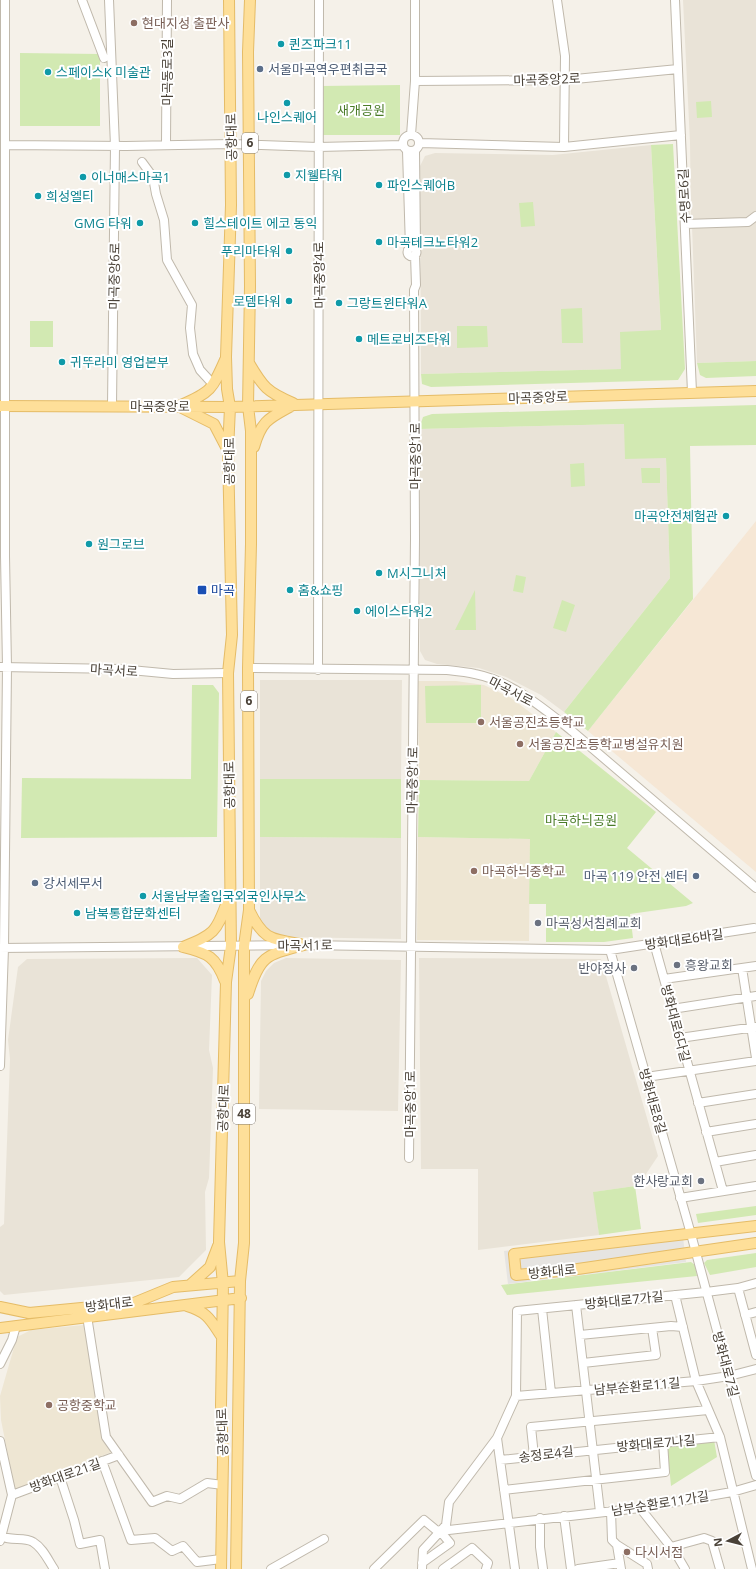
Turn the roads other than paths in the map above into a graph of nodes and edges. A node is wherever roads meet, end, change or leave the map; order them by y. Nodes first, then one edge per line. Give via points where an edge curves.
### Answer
1 (5, 0) edge
2 (82, 0) edge
3 (109, 0) edge
4 (167, 0) edge
5 (229, 0) edge
6 (250, 0) edge
7 (319, 0) edge
8 (415, 0) edge
9 (557, 0) edge
10 (675, 0) edge
11 (104, 58) dead end
12 (678, 69) junction
13 (565, 80) junction
14 (415, 82) junction
15 (411, 135) junction
16 (681, 135) junction
17 (420, 143) junction
18 (166, 144) junction
19 (231, 144) junction
20 (250, 144) junction
21 (5, 145) junction
22 (115, 146) junction
23 (318, 147) junction
24 (564, 147) junction
25 (408, 149) junction
26 (142, 162) dead end
27 (756, 216) edge
28 (685, 224) junction
29 (226, 357) junction
30 (249, 363) junction
31 (211, 382) dead end
32 (756, 391) edge
33 (692, 392) junction
34 (415, 401) junction
35 (320, 403) junction
36 (295, 404) junction
37 (3, 406) edge
38 (112, 406) junction
39 (177, 406) junction
40 (248, 406) junction
41 (230, 407) junction
42 (228, 451) junction
43 (251, 456) junction
44 (3, 667) edge
45 (248, 668) junction
46 (318, 670) junction
47 (414, 670) junction
48 (228, 673) junction
49 (756, 888) edge
50 (230, 894) junction
51 (249, 910) junction
52 (755, 928) edge
53 (654, 943) junction
54 (304, 945) junction
55 (411, 945) junction
56 (231, 946) junction
57 (244, 946) junction
58 (184, 947) junction
59 (2, 948) edge
60 (610, 950) junction
61 (756, 966) edge
62 (742, 968) junction
63 (664, 979) junction
64 (226, 982) junction
65 (756, 996) edge
66 (747, 998) junction
67 (244, 1005) junction
68 (672, 1009) junction
69 (754, 1027) edge
70 (680, 1038) junction
71 (756, 1059) edge
72 (0, 1066) edge
73 (689, 1070) junction
74 (646, 1077) junction
75 (756, 1094) edge
76 (698, 1103) junction
77 (756, 1124) edge
78 (706, 1132) junction
79 (756, 1155) edge
80 (410, 1158) dead end
81 (715, 1162) junction
82 (756, 1186) edge
83 (724, 1191) junction
84 (680, 1198) junction
85 (756, 1226) edge
86 (691, 1234) junction
87 (219, 1242) junction
88 (756, 1243) edge
89 (696, 1253) junction
90 (240, 1281) junction
91 (756, 1283) edge
92 (224, 1284) junction
93 (190, 1285) junction
94 (738, 1288) junction
95 (706, 1292) junction
96 (675, 1295) junction
97 (241, 1298) junction
98 (223, 1299) junction
99 (182, 1305) junction
100 (576, 1305) junction
101 (0, 1307) edge
102 (542, 1309) junction
103 (756, 1312) edge
104 (746, 1315) junction
105 (87, 1316) junction
106 (16, 1326) junction
107 (683, 1327) junction
108 (0, 1328) edge
109 (652, 1328) junction
110 (580, 1335) junction
111 (222, 1337) junction
112 (754, 1341) edge
113 (756, 1355) edge
114 (583, 1363) junction
115 (0, 1364) edge
116 (756, 1369) edge
117 (729, 1376) junction
118 (696, 1381) junction
119 (586, 1390) junction
120 (551, 1393) junction
121 (516, 1396) junction
122 (708, 1410) junction
123 (590, 1421) junction
124 (720, 1437) junction
125 (497, 1438) junction
126 (0, 1441) edge
127 (663, 1442) junction
128 (593, 1449) junction
129 (119, 1455) junction
130 (534, 1456) junction
131 (500, 1460) junction
132 (102, 1462) junction
133 (756, 1476) edge
134 (60, 1477) junction
135 (596, 1480) junction
136 (223, 1485) junction
137 (756, 1485) edge
138 (504, 1490) junction
139 (732, 1492) junction
140 (12, 1495) junction
141 (640, 1508) junction
142 (611, 1511) junction
143 (600, 1512) junction
144 (564, 1516) junction
145 (540, 1518) junction
146 (509, 1522) junction
147 (440, 1531) junction
148 (1, 1538) edge
149 (324, 1539) dead end
150 (617, 1545) junction
151 (671, 1547) junction
152 (222, 1564) edge
153 (282, 1566) edge
154 (422, 1566) edge
155 (621, 1566) edge
156 (54, 1569) edge
157 (105, 1569) edge
158 (236, 1569) edge
159 (271, 1569) edge
160 (374, 1569) edge
161 (443, 1569) edge
162 (486, 1569) edge
163 (515, 1569) edge
164 (544, 1569) edge
165 (571, 1569) edge
166 (578, 1569) edge
167 (648, 1569) edge
168 (684, 1569) edge
169 (720, 1569) edge
170 (752, 1569) edge

1 - 21 street
2 - 11 street
3 - 22 street, 마곡중앙6로
4 - 18 street, 마곡동로3길
5 - 19 main road, 공항대로 / 6
6 - 20 main road, 공항대로 / 6
7 - 23 street, 마곡중앙4로
8 - 14 street
9 - 13 street via 564,49
10 - 12 street, 수명로6길
12 - 13 street, 마곡중앙2로
12 - 16 street, 수명로6길
13 - 14 street, 마곡중앙2로
13 - 24 street
14 - 15 street
15 - 17 street via 416,136
15 - 25 street via 406,137
16 - 24 street
16 - 28 street, 수명로6길
17 - 24 street
17 - 25 street
18 - 19 street
18 - 22 street
19 - 20 street
19 - 29 main road, 공항대로 / 6
20 - 23 street
20 - 30 main road, 공항대로 / 6
21 - 22 street
21 - 37 street
22 - 38 street, 마곡중앙6로
23 - 25 street
23 - 35 street, 마곡중앙4로
25 - 34 street via 413,252 411,285 414,293
26 - 31 street via 154,177 164,220 167,260 192,305 192,354 200,370
27 - 28 street via 748,222
28 - 33 street, 수명로6길
29 - 39 main road via 214,385 202,395
29 - 41 main road, 공항대로 / 6
30 - 36 main road via 265,387 274,395
30 - 40 main road, 공항대로 / 6
32 - 33 main road, 마곡중앙로
33 - 34 main road, 마곡중앙로
34 - 35 main road, 마곡중앙로
34 - 47 street, 마곡중앙1로
35 - 36 main road, 마곡중앙로
35 - 46 street
36 - 40 main road, 마곡중앙로
36 - 43 main road via 266,421
37 - 38 main road, 마곡중앙로
37 - 44 street
38 - 39 main road, 마곡중앙로
39 - 41 main road, 마곡중앙로
39 - 42 main road via 214,424
40 - 41 main road, 마곡중앙로
40 - 43 main road, 공항대로 / 6
41 - 42 main road, 공항대로 / 6
42 - 48 main road, 공항대로 / 6 via 232,635
43 - 45 main road, 공항대로 / 6
44 - 48 street, 마곡서로 via 120,669 173,674
44 - 59 street
45 - 46 street, 마곡서로
45 - 51 main road, 공항대로 / 6
46 - 47 street, 마곡서로
47 - 49 street, 마곡서로 via 447,670 476,674 500,682 526,696 572,731
47 - 55 street, 마곡중앙1로
48 - 50 main road, 공항대로 / 6
50 - 56 main road, 공항대로 / 6
50 - 58 main road via 215,932
51 - 54 main road via 267,936 274,940
51 - 57 main road, 공항대로 / 6
52 - 53 street, 방화대로6바길
53 - 60 street, 방화대로6바길
53 - 63 street, 방화대로6다길
54 - 55 street, 마곡서1로
54 - 57 street, 마곡서1로
54 - 67 main road via 275,952 262,961 252,978
55 - 60 street, 마곡서1로
55 - 80 street, 마곡중앙1로
56 - 57 street, 마곡서1로
56 - 58 street, 마곡서1로
56 - 64 main road, 공항대로 / 48
57 - 67 main road, 공항대로 / 48
58 - 59 street, 마곡서1로
58 - 64 main road via 200,951 214,959
59 - 72 street
60 - 74 street, 방화대로8길
61 - 62 street
62 - 63 street
62 - 66 street
63 - 68 street, 방화대로6다길
64 - 87 main road, 공항대로 / 48
65 - 66 street
66 - 68 street
66 - 69 street
67 - 90 main road, 공항대로 / 48 via 244,1243
68 - 70 street, 방화대로6다길
69 - 70 street
69 - 71 street
70 - 73 street, 방화대로6다길
71 - 73 street
73 - 74 street
73 - 76 street, 방화대로6다길
74 - 84 street, 방화대로8길
75 - 76 street
76 - 78 street, 방화대로6다길
77 - 78 street
78 - 81 street, 방화대로6다길
79 - 81 street
81 - 83 street, 방화대로6다길
82 - 83 street
83 - 84 street
84 - 86 street, 방화대로8길
85 - 86 main road, 방화대로
86 - 89 street, 방화대로8길
86 - 89 main road, 방화대로 via 514,1254 516,1275
87 - 92 main road, 공항대로 / 48
87 - 93 main road via 210,1267
88 - 89 main road, 방화대로
89 - 95 street, 방화대로7길
90 - 92 main road, 방화대로
90 - 97 main road, 공항대로 / 48
91 - 94 street, 방화대로7가길
92 - 93 main road, 방화대로
92 - 98 main road, 공항대로 / 48
93 - 101 main road, 방화대로 via 173,1287 134,1303 29,1314
94 - 95 street, 방화대로7가길
94 - 104 street
95 - 96 street, 방화대로7가길
95 - 117 street, 방화대로7길
96 - 100 street, 방화대로7가길
96 - 107 street
97 - 98 main road, 방화대로
97 - 158 main road, 공항대로 / 48
98 - 99 main road, 방화대로
98 - 111 main road, 공항대로 / 48
99 - 105 main road, 방화대로
99 - 111 main road via 200,1310
100 - 102 street, 방화대로7가길
100 - 110 street
102 - 120 street
102 - 121 street, 방화대로7가길 via 517,1311
103 - 104 street
104 - 112 street
105 - 106 main road, 방화대로
105 - 129 street via 106,1437
106 - 108 main road, 방화대로
106 - 115 street
107 - 109 street
107 - 118 street
109 - 110 street
109 - 114 street via 656,1355
110 - 114 street
111 - 136 main road, 공항대로 / 48
112 - 113 street
114 - 119 street
116 - 117 street, 남부순환로11길
117 - 118 street, 남부순환로11길
117 - 133 street, 방화대로7길
118 - 119 street, 남부순환로11길
118 - 122 street
119 - 120 street, 남부순환로11길
119 - 123 street
120 - 121 street, 남부순환로11길
121 - 125 street, 방화대로7가길
122 - 123 street
122 - 124 street
123 - 128 street
123 - 130 street via 531,1427
124 - 127 street, 방화대로7나길
124 - 139 street
125 - 131 street, 송정로4길
125 - 147 street, 방화대로7가길 via 449,1502 446,1525
126 - 140 street, 방화대로21길
127 - 128 street, 방화대로7나길
127 - 135 street via 665,1472
128 - 130 street, 송정로4길
128 - 135 street
129 - 132 street, 방화대로21길
129 - 136 street via 152,1502 167,1496 180,1500 207,1483
130 - 131 street, 송정로4길
131 - 138 street, 송정로4길
132 - 134 street, 방화대로21길
132 - 152 street via 131,1540 155,1538 172,1551 183,1546 197,1562
134 - 140 street, 방화대로21길
134 - 157 street via 80,1544 100,1540
135 - 138 street
135 - 143 street
136 - 152 main road, 공항대로 / 48
137 - 139 street, 남부순환로11가길
138 - 146 street, 송정로4길
139 - 141 street, 남부순환로11가길
139 - 170 street
140 - 148 street, 방화대로21길
141 - 142 street, 남부순환로11가길
141 - 151 street
142 - 143 street, 남부순환로11가길
142 - 150 street via 612,1540
143 - 144 street, 남부순환로11가길
144 - 145 street, 남부순환로11가길
144 - 165 street
145 - 146 street, 남부순환로11가길
145 - 164 street via 540,1547
146 - 147 street, 남부순환로11가길
146 - 163 street, 송정로4길
147 - 154 street, 방화대로7가길 via 423,1550
147 - 154 street via 450,1544
147 - 160 street via 424,1520
148 - 156 street via 32,1541 43,1551
149 - 153 street
150 - 155 street
150 - 167 street via 647,1564
151 - 168 street
151 - 169 street via 704,1538 712,1541
153 - 159 street
155 - 166 street
161 - 162 street via 472,1548 488,1563

